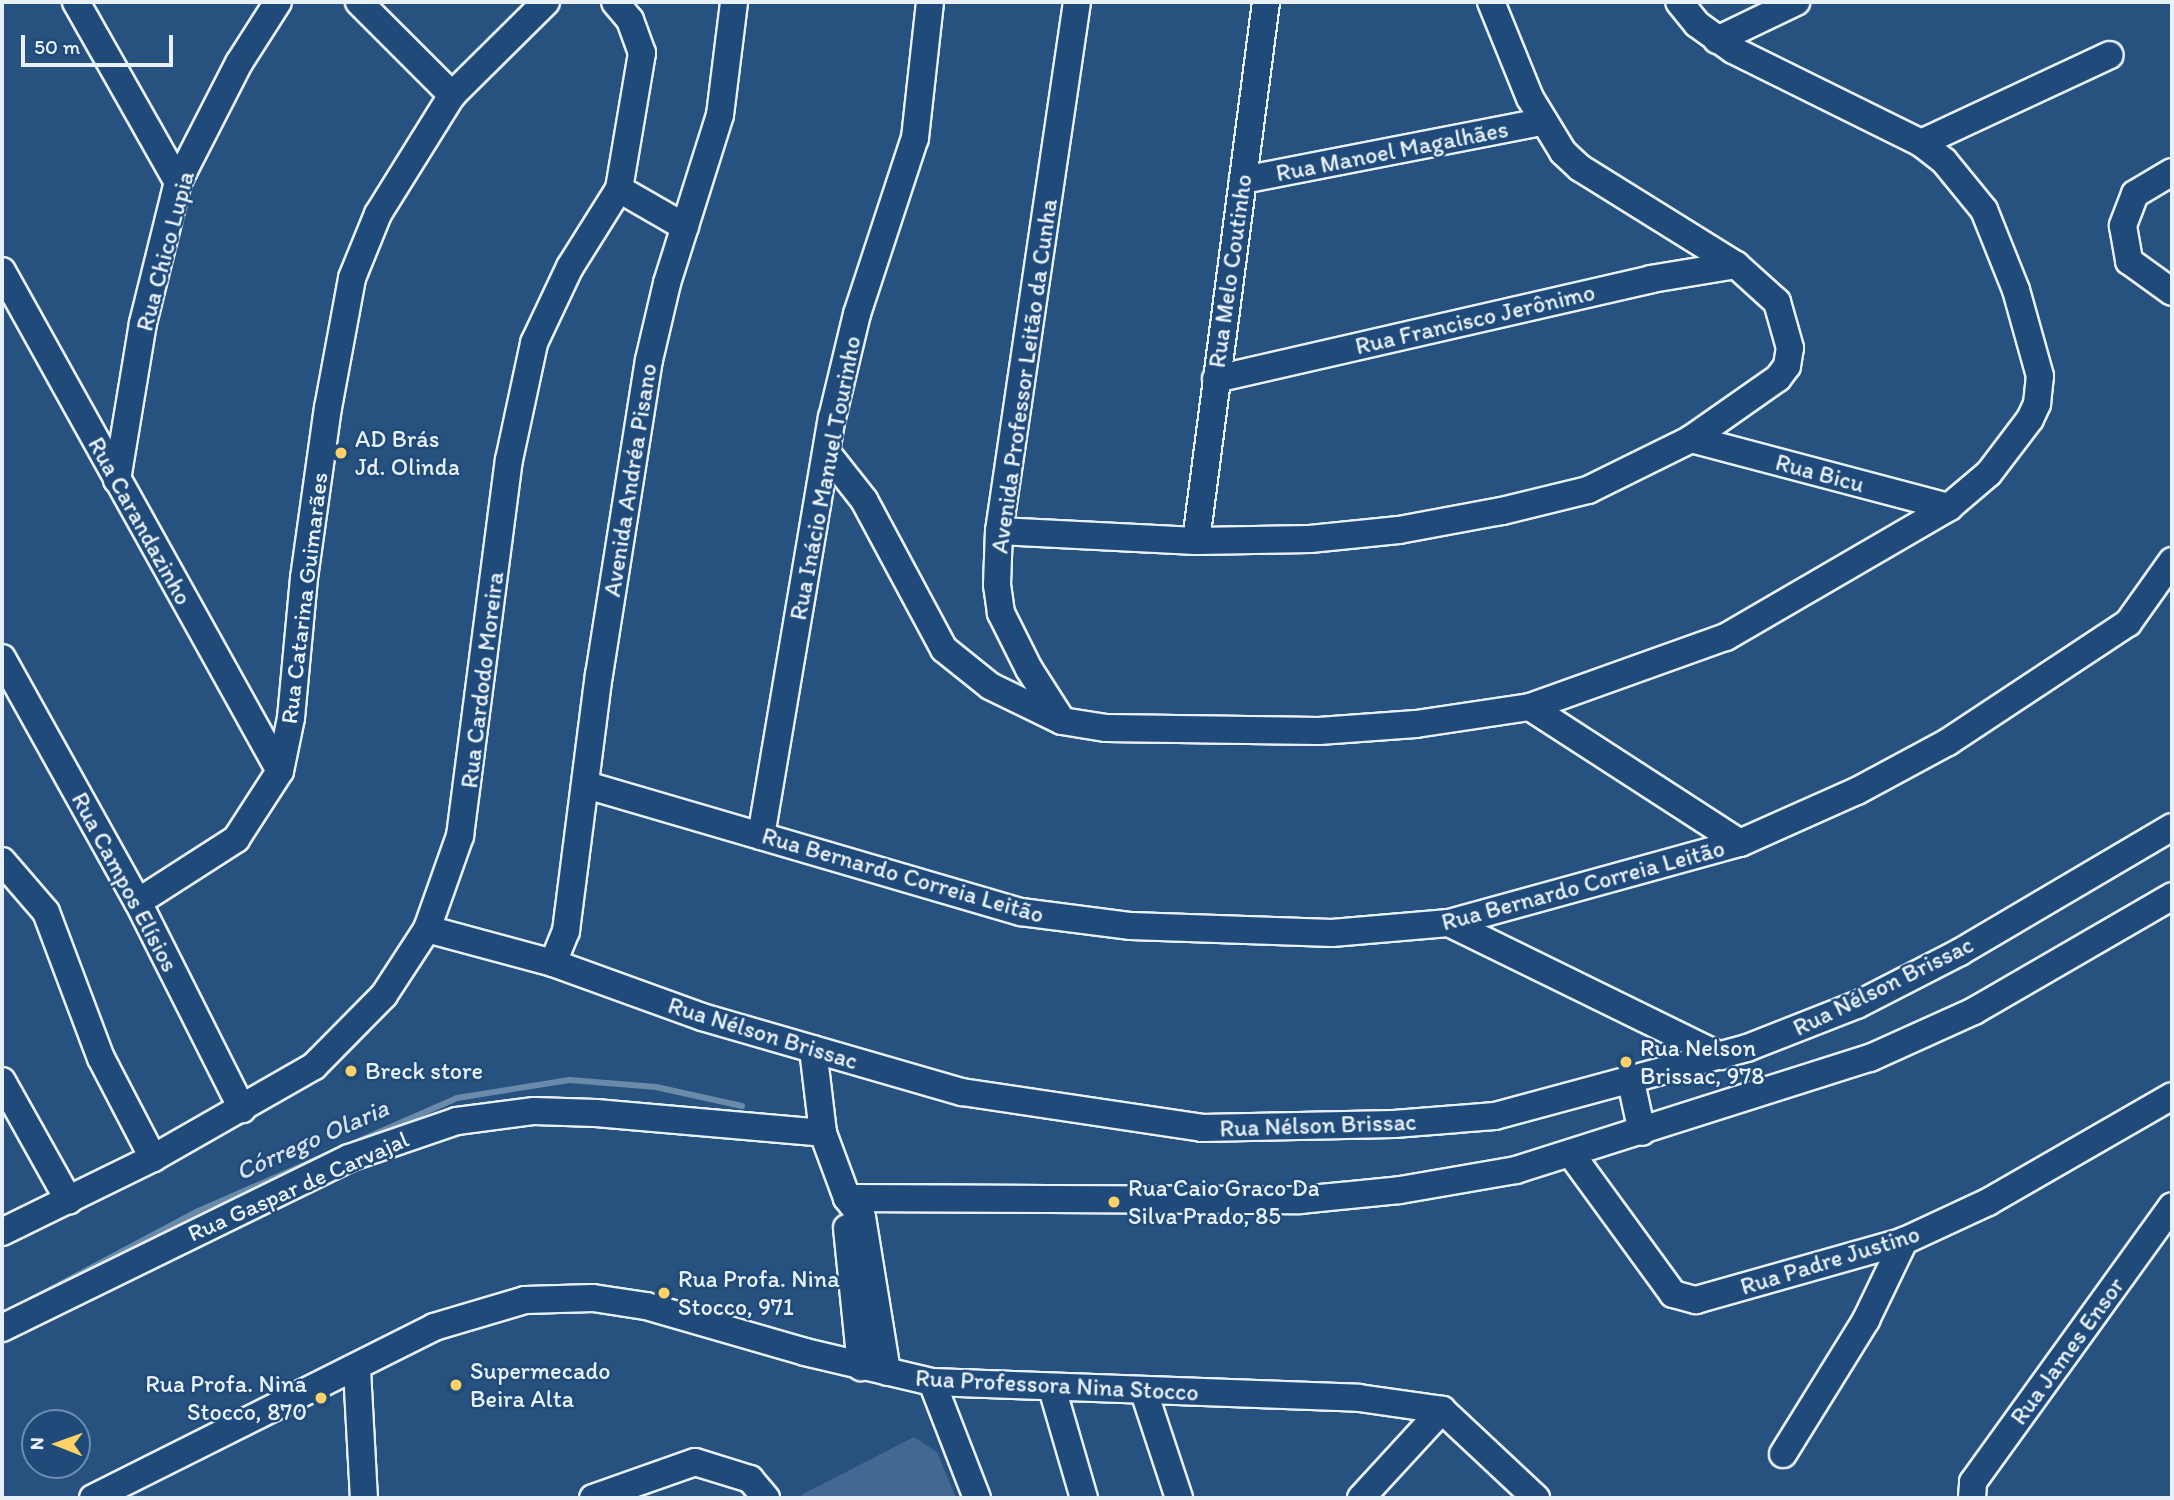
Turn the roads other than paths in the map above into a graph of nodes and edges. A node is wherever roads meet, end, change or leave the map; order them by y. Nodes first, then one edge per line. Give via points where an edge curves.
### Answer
1 (76, 2) edge
2 (278, 2) edge
3 (359, 2) edge
4 (546, 2) edge
5 (615, 2) edge
6 (734, 2) edge
7 (930, 2) edge
8 (1077, 2) edge
9 (1266, 2) edge
10 (1491, 2) edge
11 (1679, 2) edge
12 (1796, 2) edge
13 (1717, 40) junction
14 (2109, 55) dead end
15 (452, 94) junction
16 (1541, 122) junction
17 (1921, 143) junction
18 (2172, 172) edge
19 (1243, 180) junction
20 (178, 183) junction
21 (619, 189) junction
22 (685, 227) junction
23 (1736, 265) junction
24 (2, 271) edge
25 (2172, 292) edge
26 (1216, 379) junction
27 (1691, 439) junction
28 (827, 453) junction
29 (117, 480) junction
30 (1949, 507) junction
31 (999, 531) junction
32 (1196, 541) junction
33 (2172, 561) edge
34 (2, 658) edge
35 (1530, 707) junction
36 (1062, 721) junction
37 (280, 771) junction
38 (586, 785) junction
39 (2172, 827) edge
40 (761, 836) junction
41 (1740, 843) junction
42 (2, 861) edge
43 (2172, 896) edge
44 (138, 902) junction
45 (1449, 923) junction
46 (427, 929) junction
47 (553, 963) junction
48 (813, 1049) junction
49 (1721, 1056) junction
50 (2, 1081) edge
51 (1631, 1082) junction
52 (2172, 1096) edge
53 (242, 1110) junction
54 (1642, 1132) junction
55 (823, 1133) junction
56 (1571, 1154) junction
57 (153, 1158) junction
58 (847, 1198) junction
59 (69, 1201) junction
60 (2172, 1206) edge
61 (2, 1232) edge
62 (1904, 1241) junction
63 (2, 1328) edge
64 (862, 1367) junction
65 (356, 1370) junction
66 (887, 1372) junction
67 (932, 1382) junction
68 (1052, 1388) junction
69 (1144, 1392) junction
70 (1441, 1410) junction
71 (1783, 1454) dead end
72 (93, 1498) edge
73 (364, 1498) edge
74 (593, 1498) edge
75 (766, 1498) edge
76 (977, 1498) edge
77 (1084, 1498) edge
78 (1179, 1498) edge
79 (1361, 1498) edge
80 (1536, 1498) edge
81 (1972, 1498) edge

1 - 20 street
2 - 20 street, Rua Chico Lupia via 239,62
3 - 15 street
4 - 15 street, Rua Catarina Guimarães
5 - 21 street, Rua Cardodo Moreira via 630,20 642,53
6 - 22 street, Avenida Andréa Pisano via 720,115
7 - 28 street, Rua Inácio Manuel Tourinho via 915,138 856,314
8 - 31 street, Avenida Professor Leitão da Cunha
9 - 19 street, Rua Melo Coutinho
10 - 16 street
11 - 13 street
12 - 13 street
13 - 17 street
14 - 17 street
15 - 37 street, Rua Catarina Guimarães via 384,201 352,278 303,578 291,718
16 - 19 street, Rua Manoel Magalhães
16 - 23 street via 1580,168
17 - 30 street via 1944,161 1984,210 2016,290 2040,376 2030,419 1989,473
18 - 25 street via 2135,194 2123,226 2129,261
19 - 26 street, Rua Melo Coutinho
20 - 29 street, Rua Chico Lupia via 144,323
21 - 22 street
21 - 46 street, Rua Cardodo Moreira via 570,267 534,343 509,460 460,836
22 - 38 street, Avenida Andréa Pisano via 649,360
23 - 26 street, Rua Francisco Jerônimo via 1637,282
23 - 27 street via 1777,302 1786,324 1787,366 1764,391
24 - 29 street, Rua Carandazinho
26 - 32 street, Rua Melo Coutinho
27 - 30 street, Rua Bicu
27 - 32 street via 1588,490 1502,511 1399,530 1310,539
28 - 36 street via 864,500 944,649 990,686
28 - 40 street, Rua Inácio Manuel Tourinho
29 - 37 street, Rua Carandazinho
30 - 35 street via 1726,637
31 - 32 street
31 - 36 street, Avenida Professor Leitão da Cunha via 1001,613
33 - 41 street, Rua Bernardo Correia Leitão via 2128,624 2034,687 1948,742 1857,791
34 - 44 street, Rua Campos Elísios
35 - 36 street via 1416,724 1319,731 1106,728
35 - 41 street
37 - 44 street, Rua Catarina Guimarães via 236,839
38 - 40 street, Rua Bernardo Correia Leitão
38 - 47 street, Avenida Andréa Pisano via 566,931
39 - 49 street, Rua Nélson Brissac via 1960,952 1857,1005
40 - 45 street, Rua Bernardo Correia Leitão via 1021,912 1095,923 1332,933
41 - 45 street, Rua Bernardo Correia Leitão
42 - 57 street via 46,912 101,1058
43 - 54 street via 1974,1011 1870,1058
44 - 53 street, Rua Campos Elísios
45 - 49 street
46 - 47 street, Rua Nélson Brissac
46 - 53 street, Rua Cardodo Moreira via 384,995 351,1031 314,1066
47 - 48 street, Rua Nélson Brissac via 702,1017
48 - 51 street, Rua Nélson Brissac via 962,1091 1202,1128 1394,1124 1495,1116
48 - 55 street
49 - 51 street, Rua Nélson Brissac
50 - 59 street
51 - 54 street
52 - 62 street, Rua Padre Justino via 1988,1202
53 - 57 street, Rua Cardodo Moreira
54 - 56 street
55 - 58 street
55 - 63 street, Rua Gaspar de Carvajal via 596,1112 534,1111 457,1121 349,1158
56 - 58 street via 1516,1170 1400,1190 1300,1200
56 - 62 street, Rua Padre Justino via 1680,1298 1696,1300
57 - 59 street, Rua Cardodo Moreira
58 - 64 street
58 - 66 street via 862,1217
59 - 61 street, Rua Cardodo Moreira
60 - 81 street, Rua James Ensor via 1972,1482
62 - 71 street via 1866,1320
64 - 65 street, Rua Professora Nina Stocco via 646,1306 593,1298 525,1300 434,1327
64 - 66 street, Rua Professora Nina Stocco
65 - 72 street, Rua Professora Nina Stocco
65 - 73 street
66 - 67 street, Rua Professora Nina Stocco
67 - 68 street, Rua Professora Nina Stocco
67 - 76 street
68 - 69 street, Rua Professora Nina Stocco
68 - 77 street
69 - 70 street, Rua Professora Nina Stocco via 1359,1398
69 - 78 street
70 - 79 street
70 - 80 street
74 - 75 street via 695,1462 750,1479

